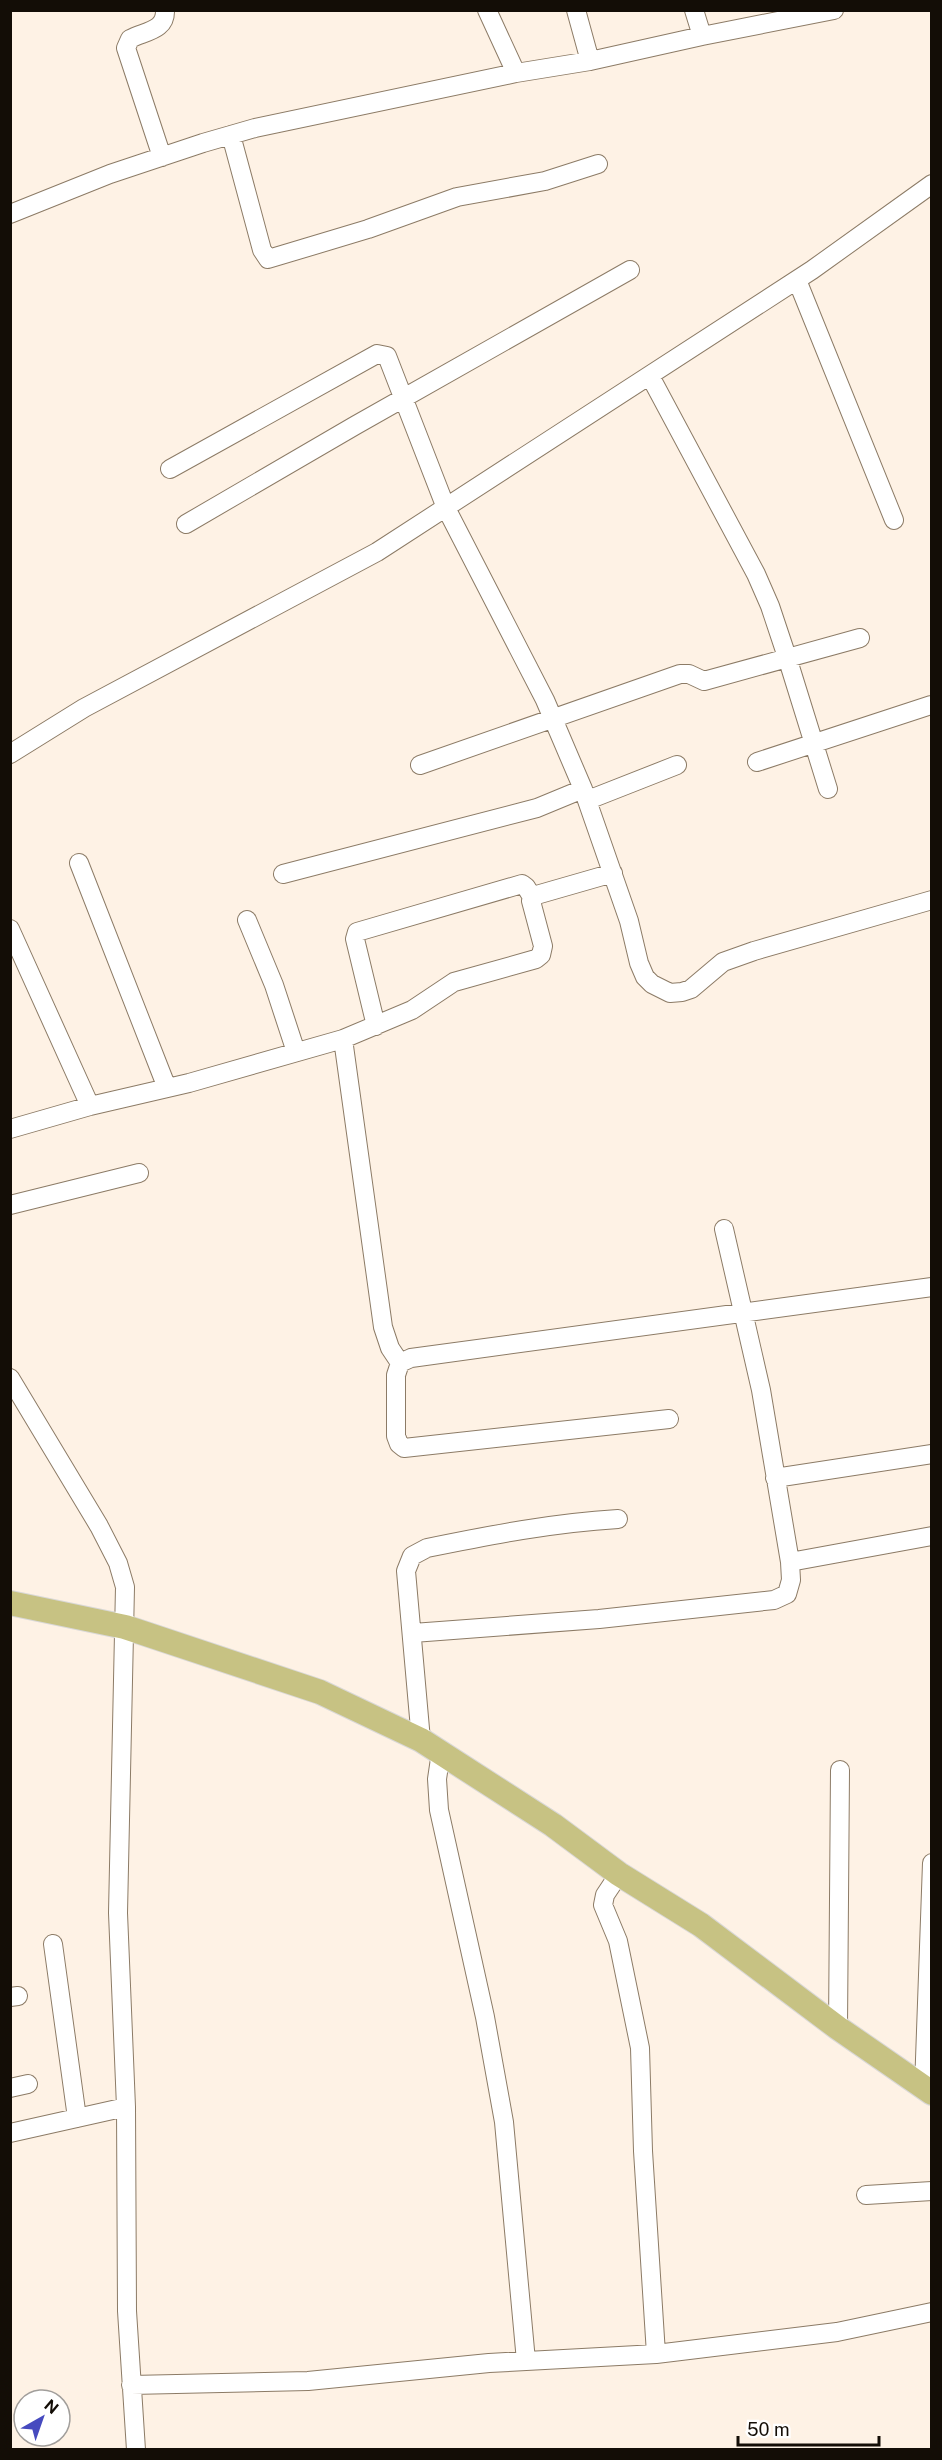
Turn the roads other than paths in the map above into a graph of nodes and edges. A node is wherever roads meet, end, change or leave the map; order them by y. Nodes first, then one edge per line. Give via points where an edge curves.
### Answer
1 (165, 10) edge
2 (488, 10) edge
3 (576, 10) edge
4 (694, 10) edge
5 (834, 10) edge
6 (788, 15) edge
7 (702, 36) junction
8 (590, 61) junction
9 (516, 73) junction
10 (231, 135) junction
11 (162, 157) junction
12 (598, 164) dead end
13 (932, 184) edge
14 (10, 214) edge
15 (630, 270) dead end
16 (797, 280) junction
17 (650, 376) junction
18 (404, 399) junction
19 (170, 469) dead end
20 (446, 508) junction
21 (894, 520) dead end
22 (186, 524) dead end
23 (860, 638) dead end
24 (787, 657) junction
25 (930, 705) edge
26 (553, 720) junction
27 (814, 742) junction
28 (10, 754) edge
29 (757, 762) dead end
30 (420, 765) dead end
31 (677, 765) dead end
32 (828, 789) dead end
33 (585, 795) junction
34 (79, 862) dead end
35 (613, 873) junction
36 (283, 874) dead end
37 (532, 897) junction
38 (932, 900) edge
39 (247, 920) dead end
40 (10, 929) edge
41 (376, 1026) junction
42 (343, 1039) junction
43 (297, 1052) junction
44 (167, 1088) junction
45 (90, 1106) junction
46 (10, 1129) edge
47 (138, 1173) dead end
48 (10, 1204) edge
49 (724, 1229) dead end
50 (932, 1287) edge
51 (744, 1314) junction
52 (400, 1363) junction
53 (10, 1378) edge
54 (669, 1419) dead end
55 (932, 1454) edge
56 (775, 1478) junction
57 (618, 1519) dead end
58 (932, 1536) edge
59 (790, 1562) junction
60 (10, 1603) edge
61 (125, 1627) junction
62 (413, 1633) junction
63 (431, 1746) junction
64 (840, 1770) dead end
65 (932, 1863) edge
66 (618, 1874) junction
67 (931, 1906) edge
68 (53, 1944) dead end
69 (838, 2028) junction
70 (928, 2090) edge
71 (126, 2108) junction
72 (76, 2118) junction
73 (10, 2133) edge
74 (932, 2191) edge
75 (866, 2195) dead end
76 (932, 2312) edge
77 (656, 2354) junction
78 (526, 2361) junction
79 (131, 2385) junction
80 (136, 2450) edge

1 - 11 street via 161,26 130,39 126,48
2 - 9 street
3 - 8 street
4 - 7 street
5 - 6 street
6 - 7 street
7 - 8 street
8 - 9 street
9 - 10 street
10 - 11 street
10 - 12 street via 262,250 268,259 457,196 545,181
11 - 14 street
13 - 16 street
15 - 18 street
16 - 17 street
16 - 21 street
17 - 20 street
17 - 24 street via 756,574
18 - 19 street via 390,360 382,353 377,354
18 - 20 street
18 - 22 street
20 - 26 street
20 - 28 street via 376,552 84,708
23 - 24 street
24 - 26 street via 705,681 680,674
24 - 27 street
25 - 27 street
26 - 30 street
26 - 33 street
27 - 29 street
27 - 32 street
31 - 33 street
33 - 35 street
33 - 36 street
34 - 44 street
35 - 37 street
35 - 38 street via 645,977 670,993 691,988 723,962
37 - 41 street via 543,946 538,957 454,982 412,1010
37 - 41 street via 522,884 357,932 355,939
39 - 43 street
40 - 45 street
41 - 42 street
42 - 43 street
42 - 52 street via 383,1327
43 - 44 street
44 - 45 street
45 - 46 street
47 - 48 street
49 - 51 street
50 - 51 street
51 - 52 street via 411,1358
51 - 56 street
52 - 54 street via 396,1375 396,1436 404,1448
53 - 61 street via 118,1563 125,1587
55 - 56 street
56 - 59 street
57 - 62 street via 525,1528 419,1552 406,1570
58 - 59 street
59 - 62 street via 789,1590 780,1599 599,1619
60 - 61 main road
61 - 63 main road via 320,1692
61 - 71 street via 118,1896
62 - 63 street
63 - 66 main road via 553,1825
63 - 78 street via 439,1810 504,2122
64 - 69 street
65 - 67 street
66 - 69 main road via 701,1925
66 - 77 street via 603,1905 617,1936 640,2048
67 - 70 street
68 - 72 street
69 - 70 main road
71 - 72 street
71 - 79 street via 125,2268
72 - 73 street
74 - 75 street
76 - 77 street via 837,2332
77 - 78 street
78 - 79 street via 308,2381
79 - 80 street

